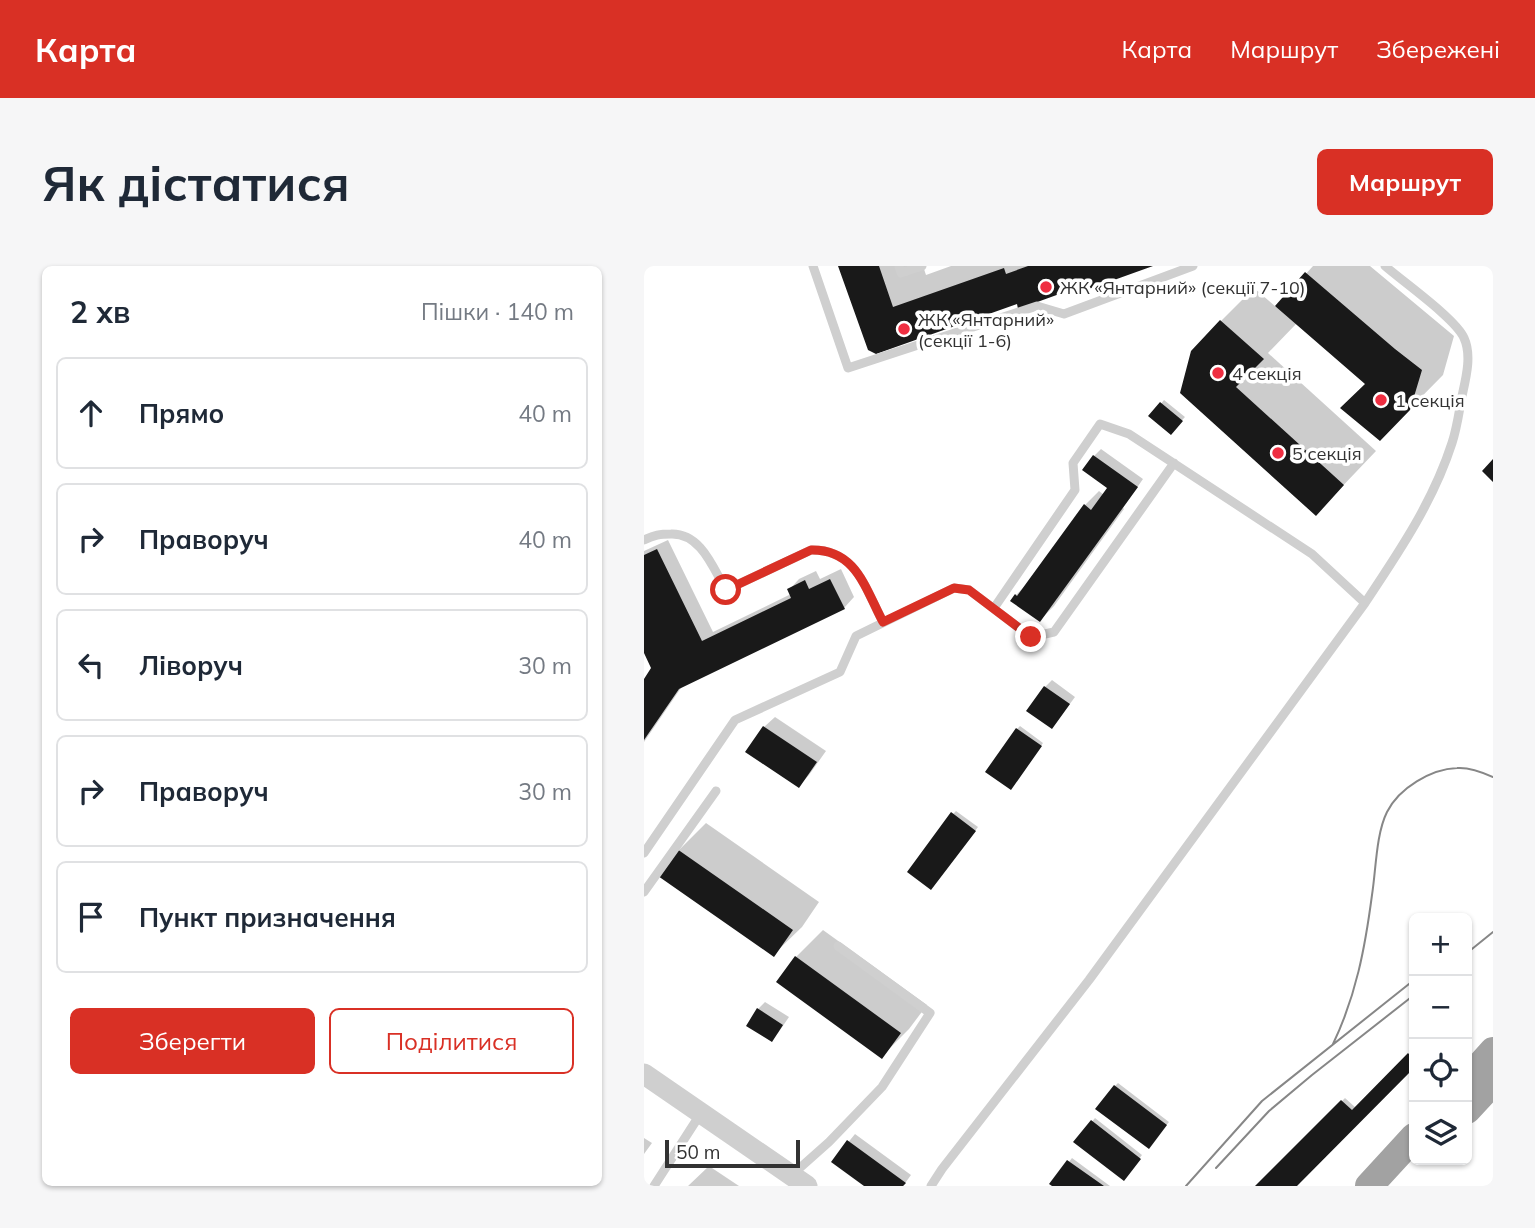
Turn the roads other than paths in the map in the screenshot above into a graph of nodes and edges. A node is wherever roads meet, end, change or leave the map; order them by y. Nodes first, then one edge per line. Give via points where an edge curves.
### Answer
1 (813, 266) edge
2 (899, 266) edge
3 (922, 266) edge
4 (1193, 266) edge
5 (1385, 266) edge
6 (1174, 463) junction
7 (644, 540) edge
8 (1365, 603) junction
9 (994, 608) junction
10 (883, 622) junction
11 (716, 791) dead end
12 (644, 853) edge
13 (644, 892) edge
14 (838, 946) dead end
15 (1493, 1051) edge
16 (644, 1074) edge
17 (1472, 1074) edge
18 (1493, 1082) edge
19 (1472, 1105) edge
20 (701, 1113) junction
21 (1409, 1142) edge
22 (1414, 1165) edge
23 (799, 1181) edge
24 (654, 1186) edge
25 (931, 1186) edge
26 (1369, 1186) edge
27 (1394, 1186) edge

1 - 4 lane via 848,368 1037,306 1063,314
2 - 3 lane via 901,273
5 - 8 lane via 1456,325 1464,338 1468,364 1452,442 1431,497
6 - 8 lane via 1312,554
6 - 9 lane via 1054,632 1031,637
6 - 9 lane via 1129,434 1100,424 1073,463 1075,490
7 - 10 lane via 654,535 688,537 699,544 726,590 811,550 836,554 857,572
8 - 25 lane via 1089,980
9 - 10 lane via 969,590 954,588
10 - 12 lane via 856,636 840,673 735,720
11 - 13 lane
14 - 23 lane via 930,1013 883,1087 829,1142
15 - 17 highway
16 - 20 street
18 - 19 highway
20 - 23 street
20 - 24 lane
21 - 26 highway
22 - 27 highway

